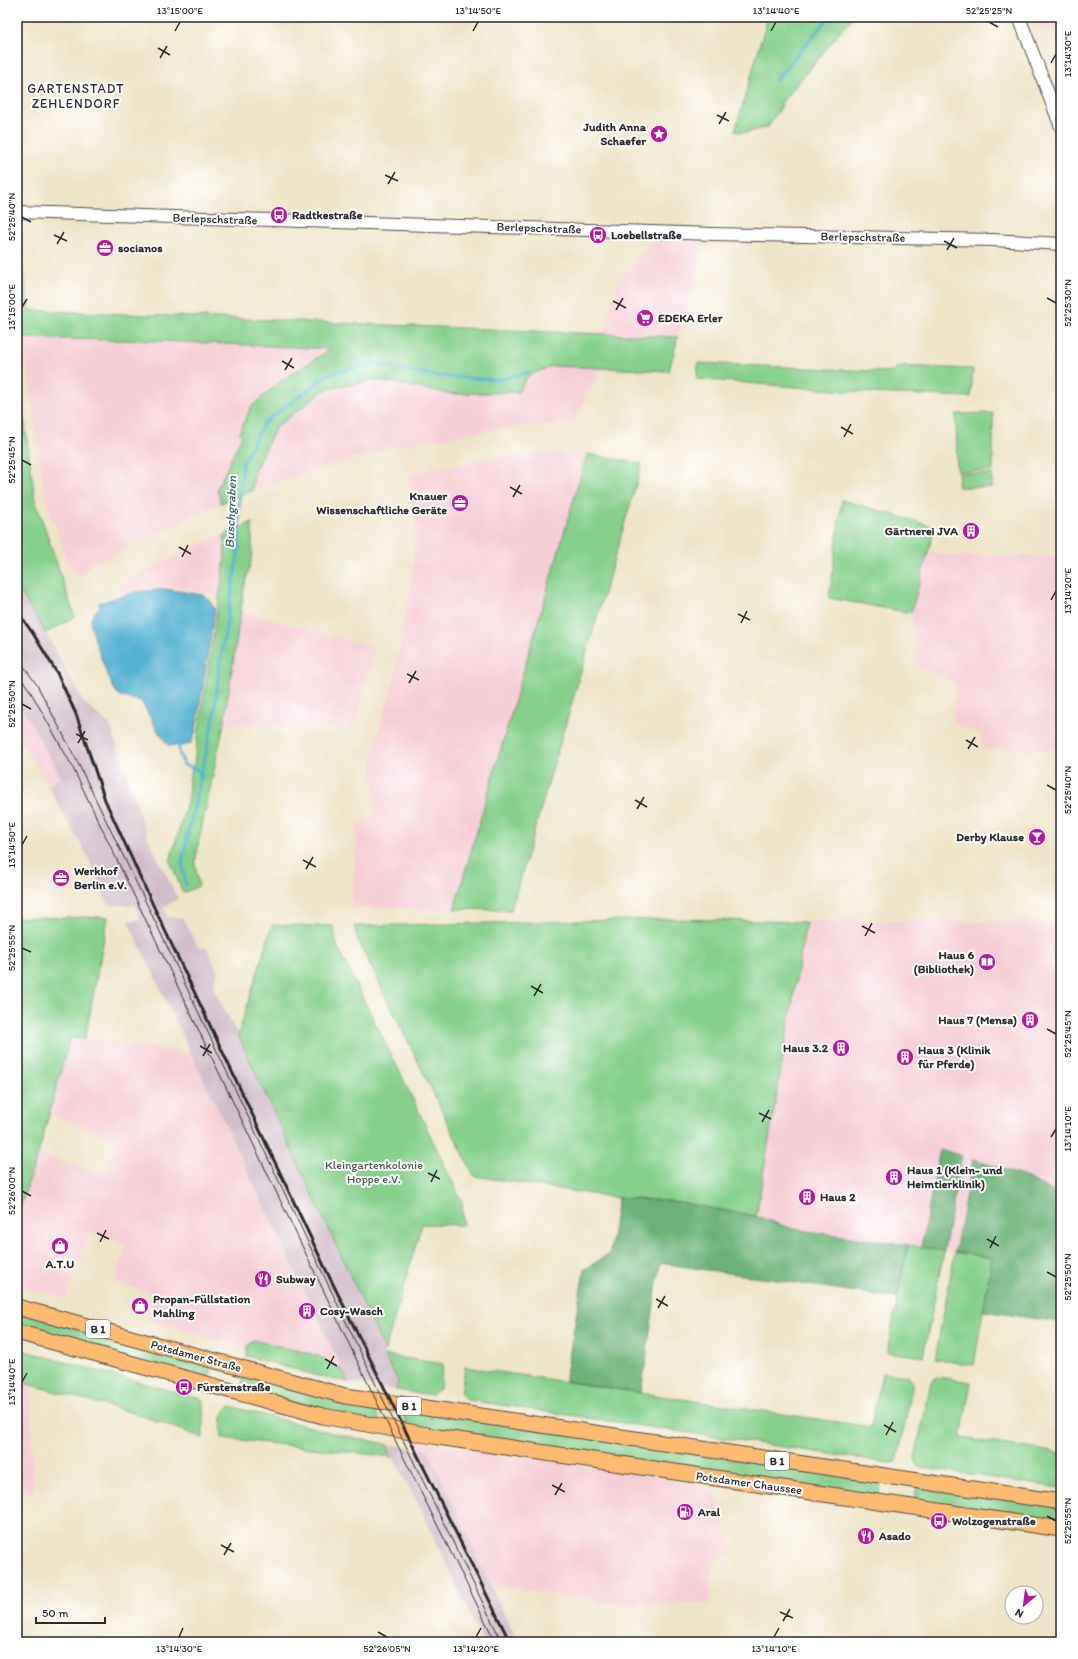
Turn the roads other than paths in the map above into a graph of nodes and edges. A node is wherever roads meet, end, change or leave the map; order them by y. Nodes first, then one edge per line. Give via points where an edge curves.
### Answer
1 (1019, 17) edge
2 (1061, 126) edge
3 (17, 212) edge
4 (1061, 244) edge
5 (17, 1307) edge
6 (17, 1332) edge
7 (438, 1437) joint
8 (1061, 1502) edge
9 (1061, 1529) edge

1 - 2 street
3 - 4 street, Berlepschstraße
5 - 8 main road, Potsdamer Straße / B 1 via 322,1391 363,1399
6 - 7 main road, Potsdamer Straße / B 1 via 323,1416
7 - 9 main road, Potsdamer Chaussee / B 1

